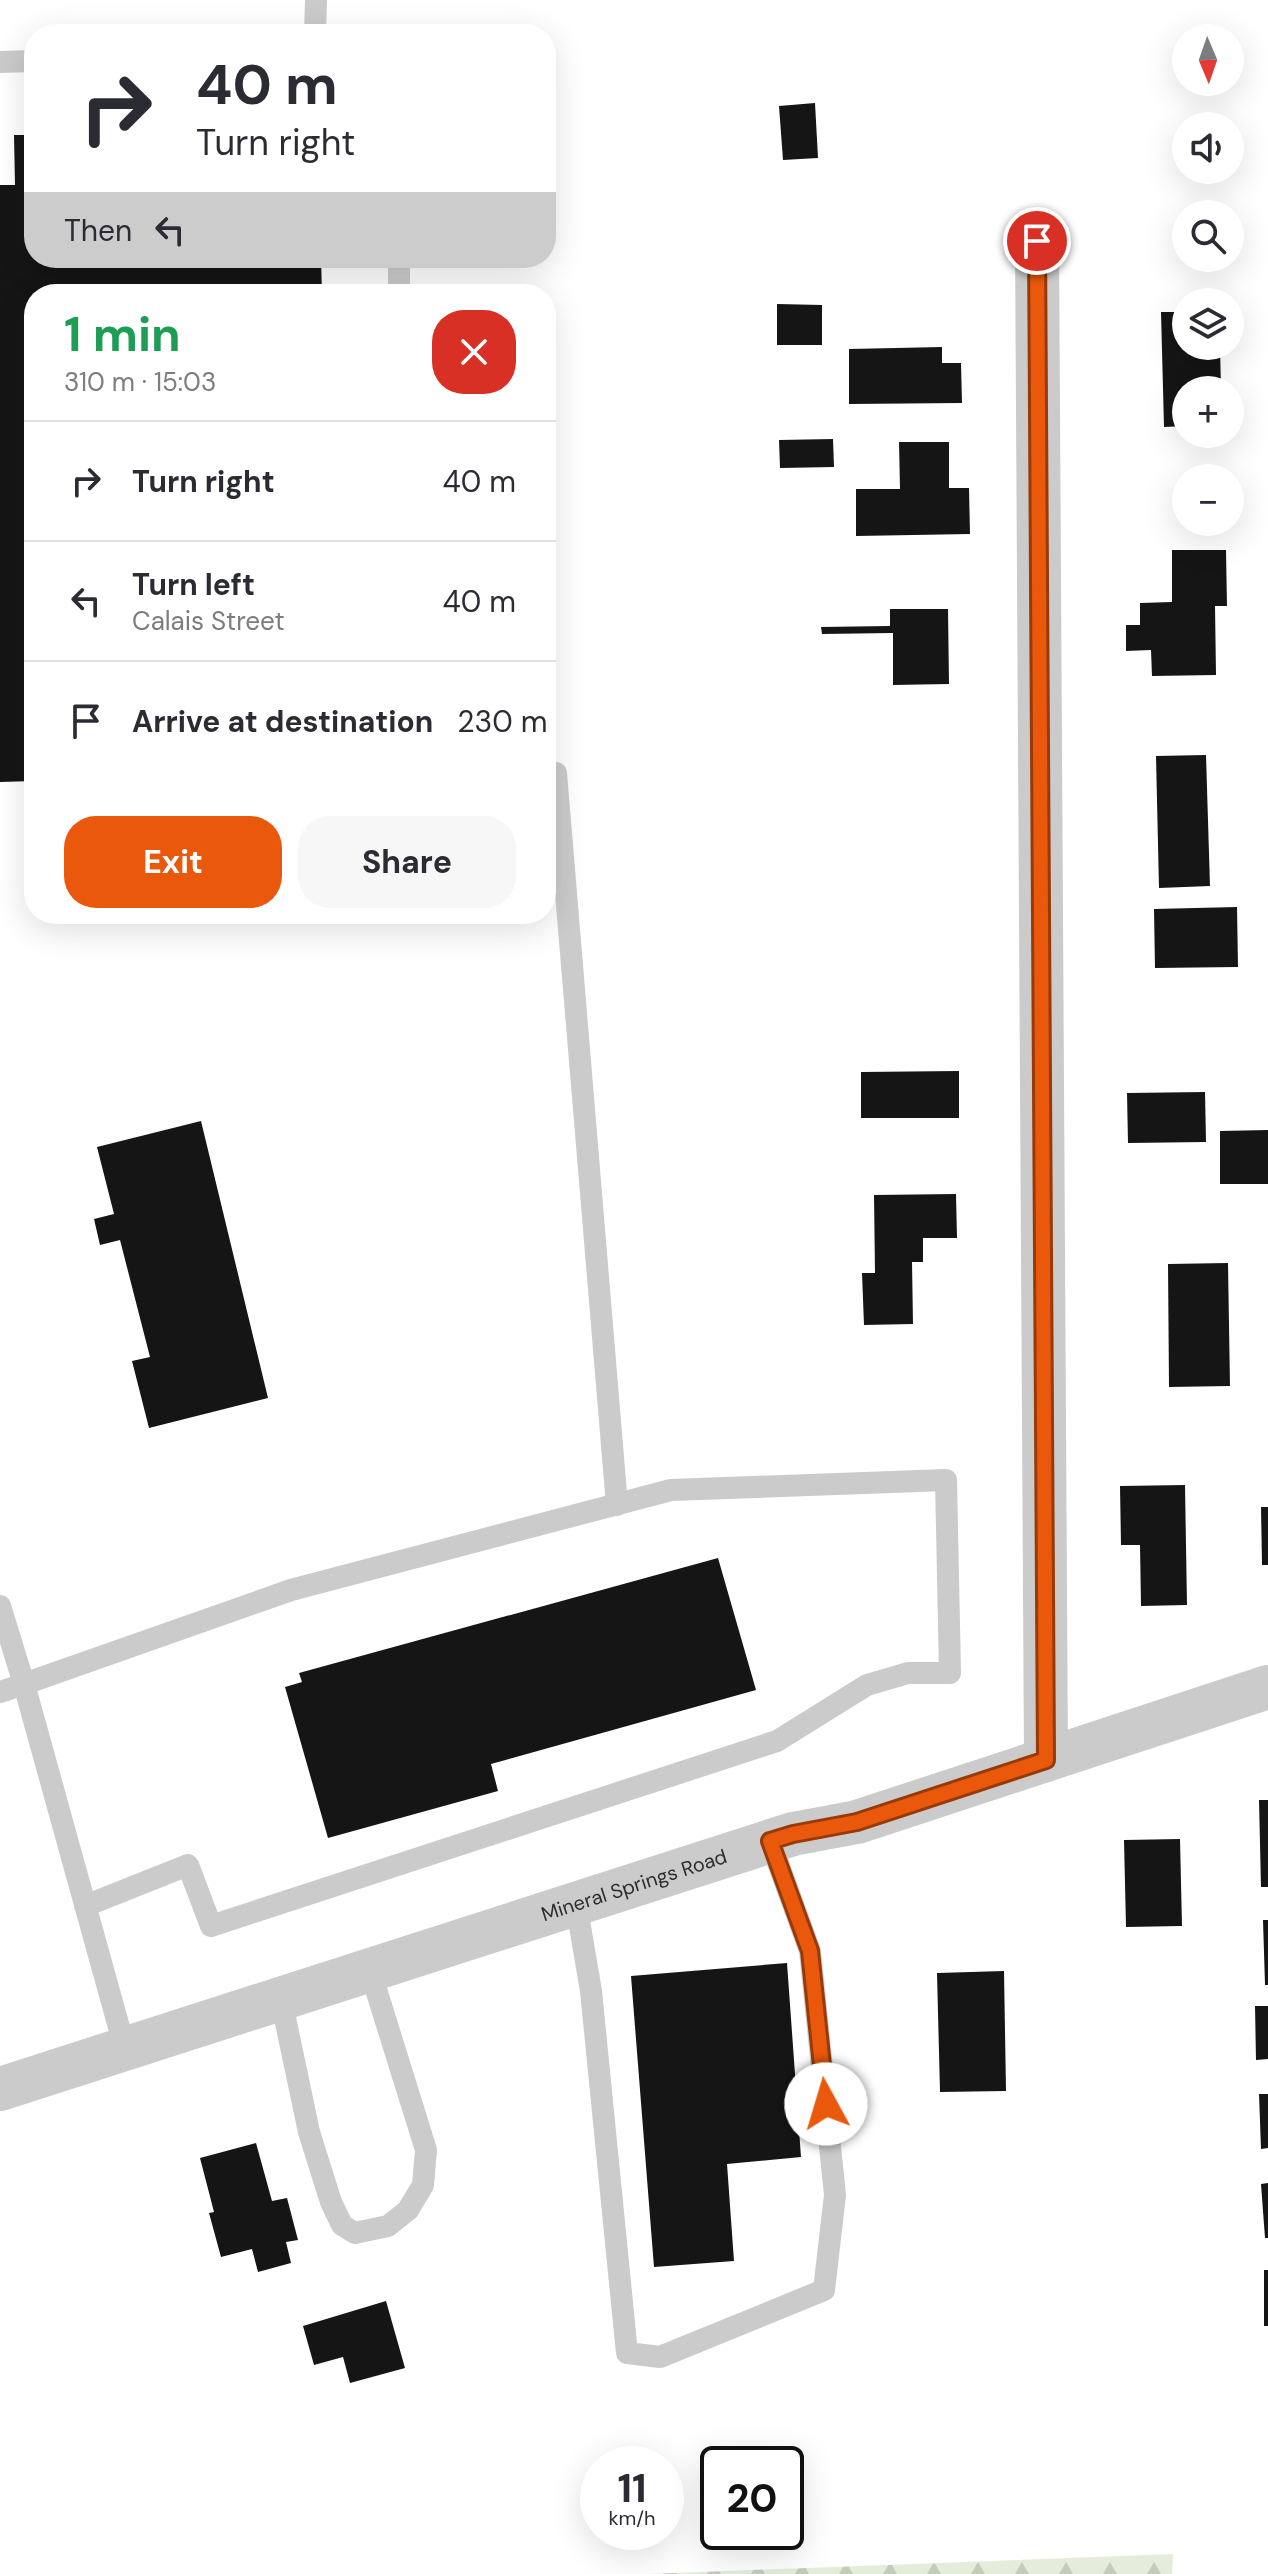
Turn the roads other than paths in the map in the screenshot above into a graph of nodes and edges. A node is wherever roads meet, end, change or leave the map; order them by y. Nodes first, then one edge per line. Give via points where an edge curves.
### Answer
1 (316, 0) edge
2 (315, 24) edge
3 (24, 61) edge
4 (0, 62) edge
5 (1037, 241) dead end
6 (556, 773) edge
7 (617, 1505) junction
8 (0, 1606) edge
9 (0, 1681) edge
10 (24, 1684) junction
11 (1268, 1687) edge
12 (0, 1692) edge
13 (1046, 1760) junction
14 (770, 1841) junction
15 (576, 1903) junction
16 (85, 1906) junction
17 (370, 1970) junction
18 (281, 1999) junction
19 (125, 2049) junction
20 (0, 2089) edge

1 - 2 lane
3 - 4 lane
5 - 13 street
6 - 7 lane
7 - 10 lane via 291,1590
7 - 16 lane via 671,1490 946,1480 950,1673 908,1673 867,1685 777,1741 211,1926 188,1865
8 - 10 lane
9 - 10 lane
10 - 12 lane
10 - 16 lane
11 - 13 street, Mineral Springs Road
13 - 14 street, Mineral Springs Road via 857,1822
14 - 15 street, Mineral Springs Road
14 - 15 lane via 810,1951 835,2195 824,2290 660,2357 627,2353 591,1991
15 - 17 street, Mineral Springs Road
16 - 19 lane
17 - 18 street, Mineral Springs Road
17 - 18 lane via 426,2150 423,2185 408,2210 388,2226 355,2233 342,2225 331,2202 309,2132
18 - 19 street, Mineral Springs Road
19 - 20 street, Mineral Springs Road

